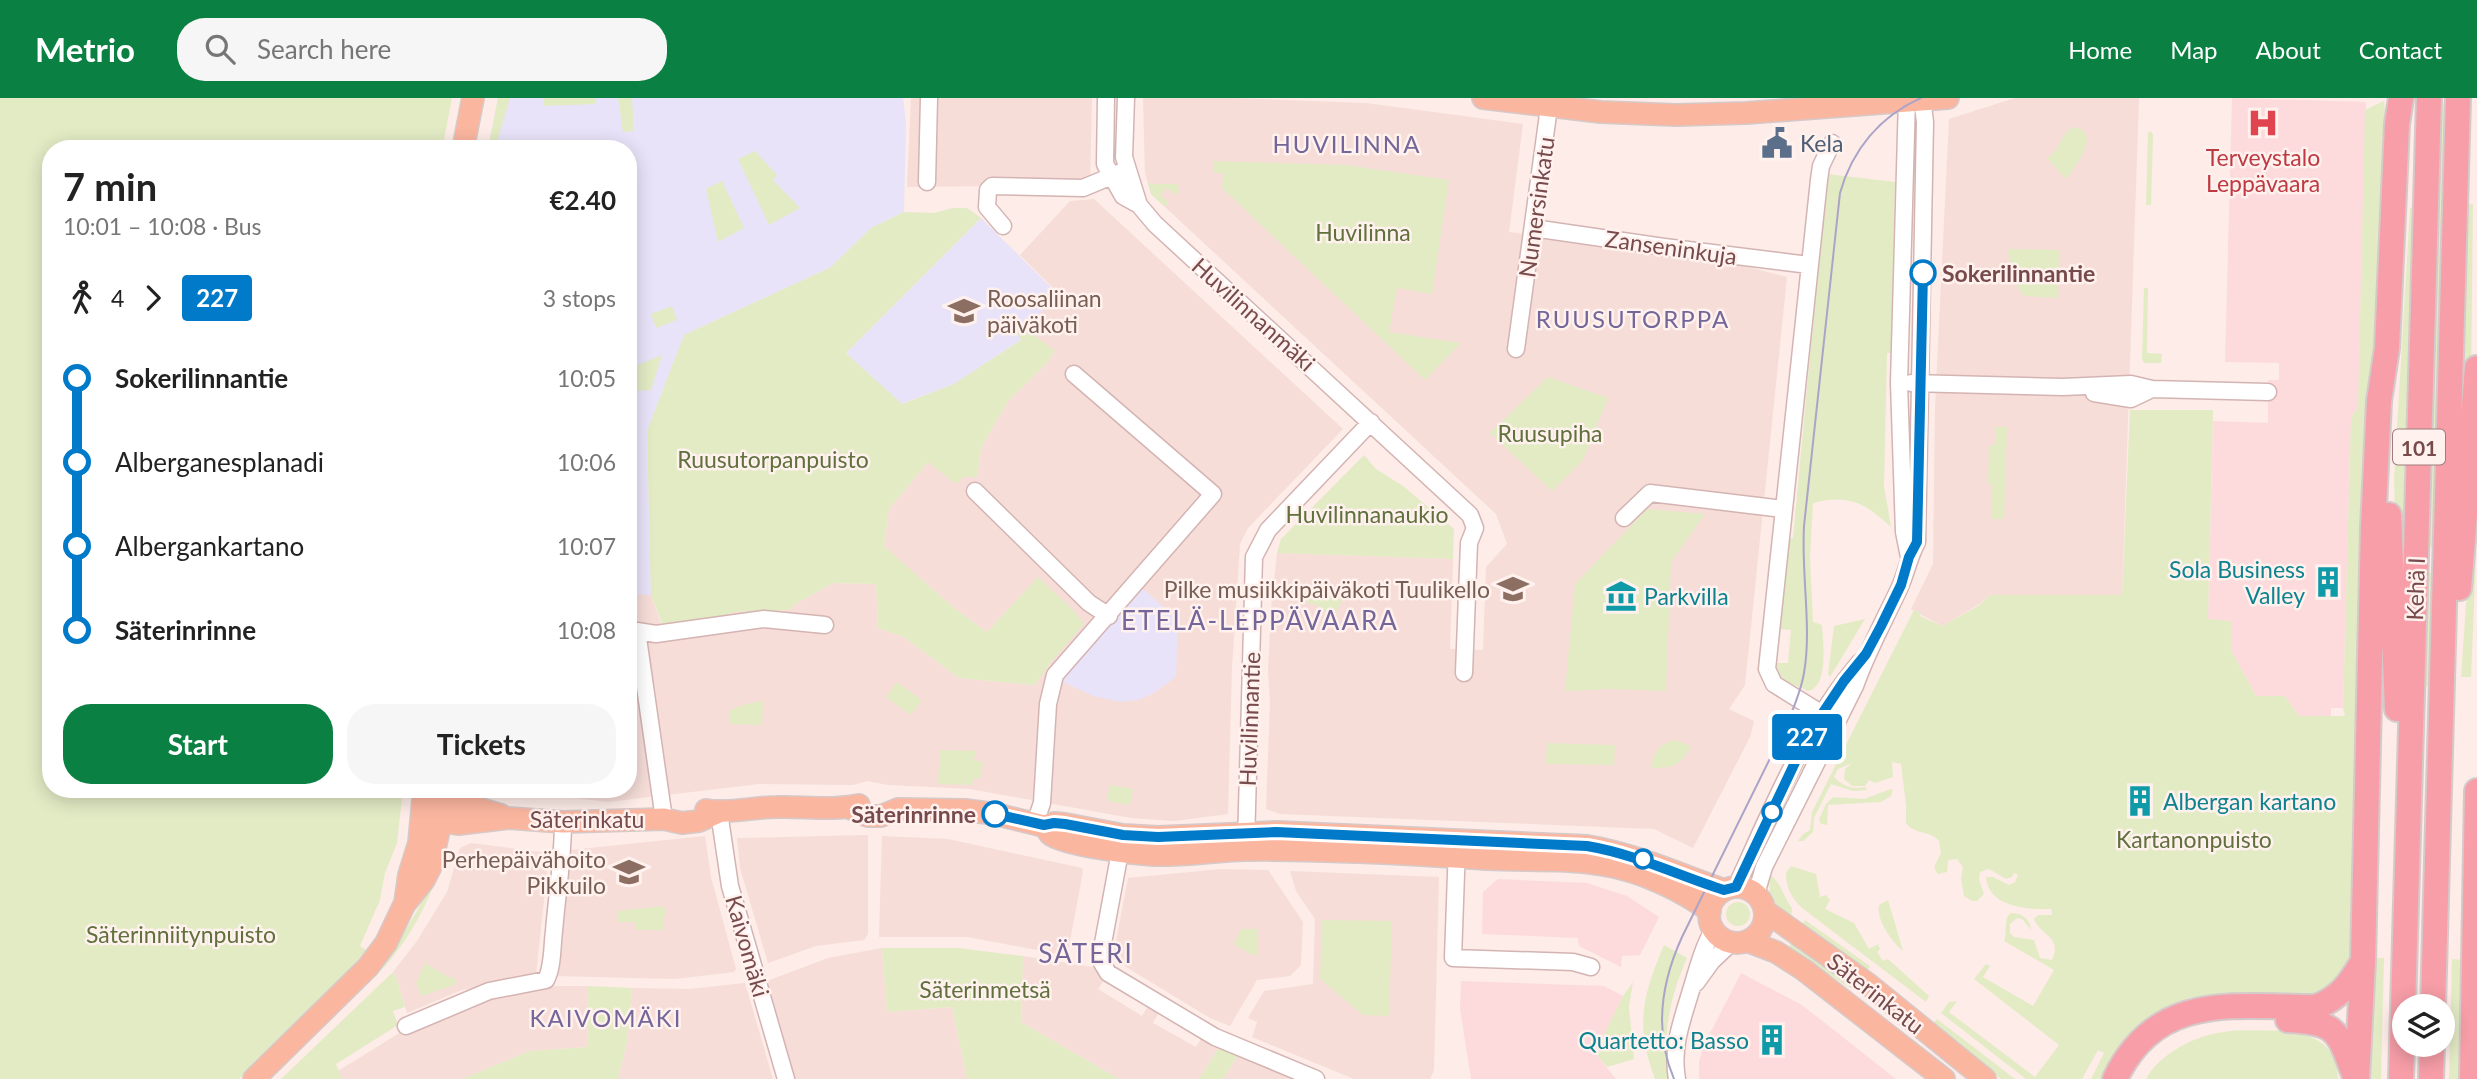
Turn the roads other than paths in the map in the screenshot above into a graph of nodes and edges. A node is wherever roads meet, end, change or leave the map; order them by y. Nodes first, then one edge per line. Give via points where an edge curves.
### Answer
1 (473, 98) edge
2 (929, 98) edge
3 (1106, 98) edge
4 (1126, 98) edge
5 (1483, 98) edge
6 (1948, 98) edge
7 (2392, 98) edge
8 (2401, 98) edge
9 (2429, 98) edge
10 (2458, 98) edge
11 (1915, 100) edge
12 (1551, 101) edge
13 (2397, 124) junction
14 (465, 140) edge
15 (1832, 143) dead end
16 (1126, 170) junction
17 (1110, 176) junction
18 (927, 182) dead end
19 (1139, 205) junction
20 (1003, 226) dead end
21 (1533, 228) junction
22 (1809, 265) junction
23 (2387, 348) junction
24 (1516, 349) dead end
25 (2477, 368) edge
26 (1074, 374) dead end
27 (1899, 383) junction
28 (1920, 383) junction
29 (2268, 392) dead end
30 (1371, 422) junction
31 (975, 491) dead end
32 (1783, 509) junction
33 (1624, 518) dead end
34 (1909, 557) junction
35 (1109, 616) junction
36 (825, 625) dead end
37 (1464, 673) dead end
38 (1830, 718) junction
39 (2440, 758) junction
40 (2477, 791) edge
41 (2403, 796) junction
42 (2477, 797) edge
43 (433, 803) edge
44 (719, 812) junction
45 (664, 819) junction
46 (563, 822) junction
47 (1040, 824) junction
48 (1246, 842) junction
49 (1122, 843) junction
50 (1456, 848) junction
51 (2476, 850) edge
52 (1745, 896) junction
53 (1712, 920) junction
54 (1739, 942) junction
55 (2363, 961) junction
56 (1591, 967) dead end
57 (1692, 988) junction
58 (2433, 994) edge
59 (2475, 995) edge
60 (405, 1026) dead end
61 (2432, 1057) edge
62 (1301, 1076) edge
63 (254, 1079) edge
64 (786, 1079) edge
65 (1316, 1079) edge
66 (1677, 1079) edge
67 (1944, 1079) edge
68 (1985, 1079) edge
69 (2115, 1079) edge
70 (2133, 1079) edge
71 (2356, 1079) edge
72 (2401, 1079) edge
73 (2431, 1079) edge
74 (2472, 1079) edge

1 - 14 main road
2 - 18 street
3 - 17 street via 1105,164
4 - 16 street, Huvilinnanmäki
5 - 12 main road
6 - 11 main road
7 - 13 highway
8 - 13 highway
9 - 41 highway, Kehä I / 101
10 - 39 highway, Kehä I / 101
11 - 12 main road via 1705,115 1625,114
11 - 27 street
11 - 28 street via 1926,122
12 - 21 street, Numersinkatu
13 - 23 highway
15 - 22 street via 1821,166
16 - 17 street
16 - 19 street, Huvilinnanmäki
17 - 19 street, Huvilinnanmäki via 1124,197
17 - 20 street via 1077,189 992,186 987,207
19 - 30 street, Huvilinnanmäki via 1154,224
21 - 22 street, Zanseninkuja
21 - 24 street, Numersinkatu
22 - 32 street
23 - 41 highway
23 - 55 highway via 2378,426
25 - 39 highway via 2453,694
26 - 35 street via 1213,494
27 - 28 street
27 - 34 street via 1904,532
28 - 29 street via 2063,387 2131,399 2152,389
28 - 34 street via 1917,542
30 - 37 street via 1470,515 1475,528 1469,543
30 - 48 street, Huvilinnantie via 1268,530 1254,557
31 - 35 street via 1089,603
32 - 33 street via 1650,493
32 - 38 street via 1768,673 1774,684
34 - 38 street via 1901,585 1866,654 1844,681
35 - 47 street via 1051,684
36 - 45 street via 764,619 656,634 637,631
38 - 52 street via 1764,867
39 - 58 highway, Kehä I / 101
40 - 42 highway
41 - 72 highway, Kehä I / 101 via 2407,849
42 - 51 highway
43 - 46 main road, Säterinkatu via 458,824 509,818
43 - 63 main road via 404,905 386,943 368,967
44 - 45 main road, Säterinkatu via 692,822
44 - 47 main road, Säterinkatu via 881,802 898,809 965,810
44 - 64 street, Kaivomäki via 730,886
45 - 46 main road, Säterinkatu
46 - 60 street via 546,980 489,991
47 - 49 main road, Säterinkatu via 1065,824
48 - 49 main road, Säterinkatu via 1158,837
48 - 50 main road, Säterinkatu via 1276,832
49 - 62 street via 1101,954 1108,973 1215,1037
50 - 52 main road, Säterinkatu via 1587,846 1618,851
50 - 53 main road, Säterinkatu via 1634,872 1695,900
50 - 56 street via 1453,958 1573,962
51 - 59 highway
52 - 53 main road via 1714,899
52 - 54 main road via 1761,930
52 - 68 main road, Säterinkatu via 1868,984
53 - 54 main road via 1721,938
53 - 57 street
54 - 57 street via 1712,961
54 - 67 main road, Säterinkatu via 1776,952
55 - 69 highway via 2343,993 2316,1007 2214,1007 2170,1019 2135,1048
55 - 71 highway
57 - 66 street via 1675,1045
59 - 74 highway
61 - 73 highway
62 - 65 street
70 - 71 highway via 2150,1052 2168,1037 2189,1026 2238,1018 2328,1026 2337,1034

